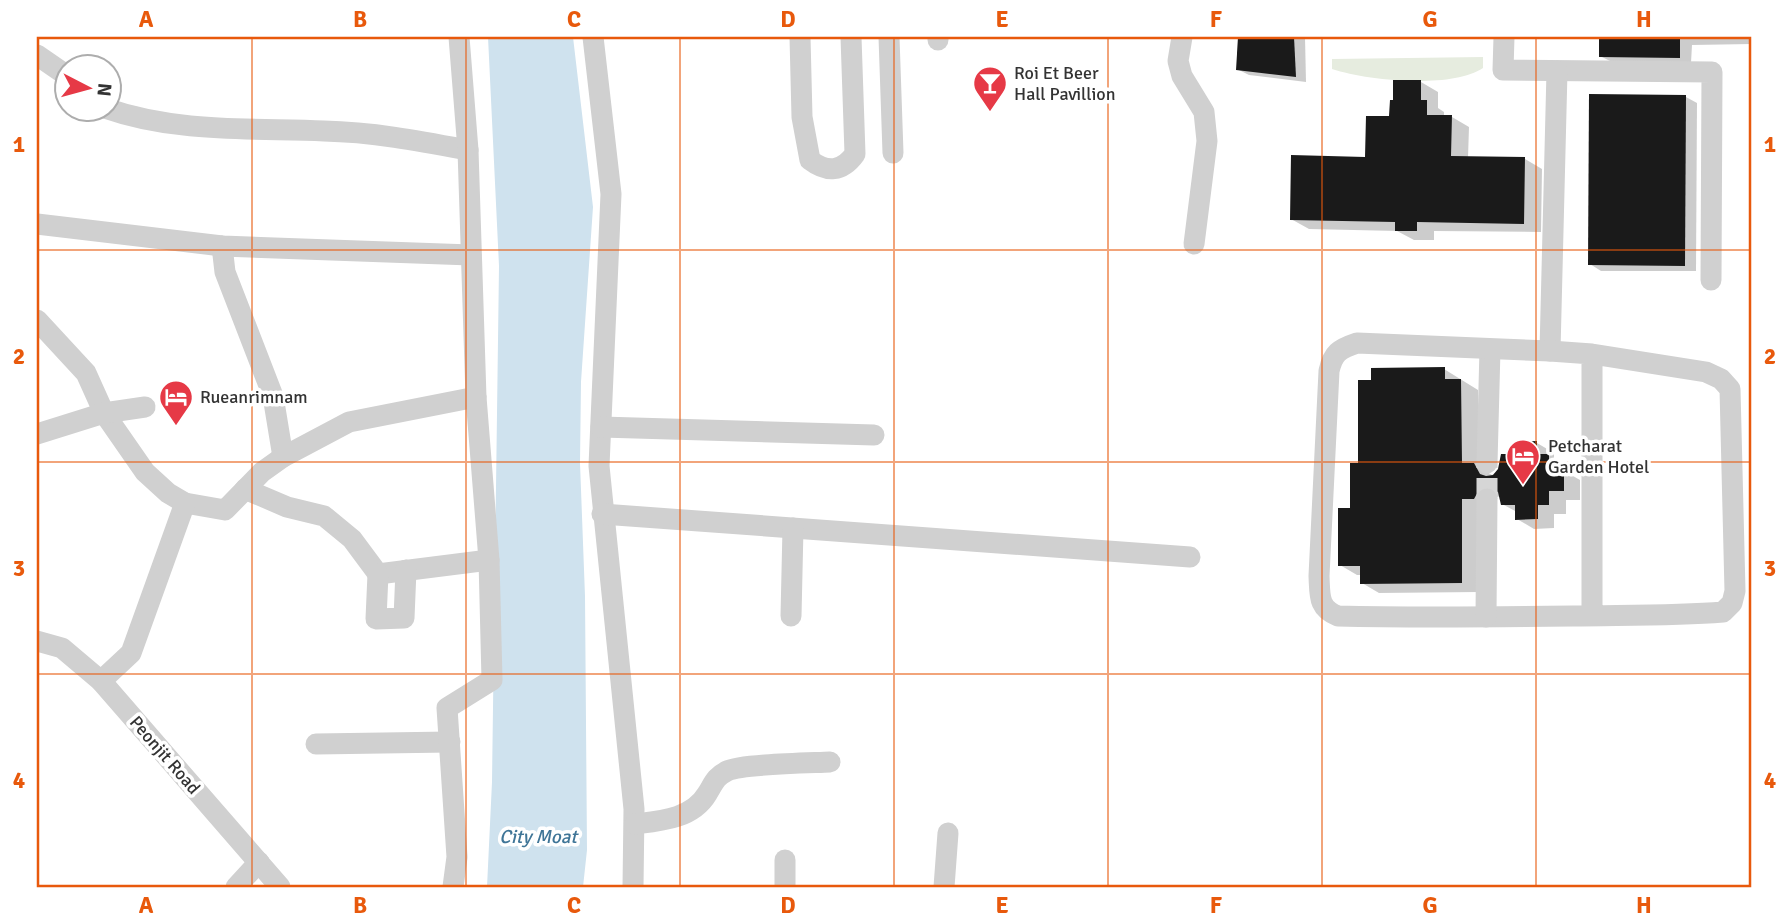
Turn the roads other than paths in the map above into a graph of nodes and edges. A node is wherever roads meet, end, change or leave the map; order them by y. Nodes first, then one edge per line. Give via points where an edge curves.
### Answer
1 (459, 37) edge
2 (593, 37) edge
3 (800, 37) edge
4 (851, 37) edge
5 (889, 37) edge
6 (1182, 37) edge
7 (1504, 37) edge
8 (37, 55) edge
9 (52, 65) edge
10 (1557, 71) junction
11 (122, 113) edge
12 (468, 150) junction
13 (893, 153) dead end
14 (37, 224) edge
15 (1194, 244) dead end
16 (222, 246) junction
17 (471, 255) junction
18 (1711, 280) dead end
19 (37, 320) edge
20 (1490, 349) junction
21 (1550, 351) junction
22 (1592, 354) junction
23 (476, 397) junction
24 (145, 408) dead end
25 (104, 413) junction
26 (601, 427) junction
27 (37, 434) edge
28 (874, 435) dead end
29 (1742, 441) edge
30 (283, 457) junction
31 (1488, 463) tunnel mouth
32 (1742, 478) edge
33 (245, 489) junction
34 (1487, 499) tunnel mouth
35 (185, 503) junction
36 (602, 514) junction
37 (793, 528) junction
38 (1190, 557) dead end
39 (489, 560) junction
40 (406, 570) junction
41 (378, 573) junction
42 (791, 616) dead end
43 (1592, 616) junction
44 (1486, 617) junction
45 (37, 641) edge
46 (101, 681) junction
47 (450, 742) junction
48 (316, 744) dead end
49 (830, 762) dead end
50 (635, 824) junction
51 (948, 833) dead end
52 (785, 860) dead end
53 (259, 862) junction
54 (236, 887) edge
55 (280, 887) edge
56 (453, 887) edge
57 (633, 887) edge
58 (785, 887) edge
59 (944, 887) edge

1 - 12 street
2 - 26 street via 611,194
3 - 4 street via 802,117 810,160 833,169 847,165 855,155
5 - 13 street
6 - 15 street via 1178,61 1204,112 1207,141
7 - 10 street via 1503,70
8 - 9 street
10 - 18 street via 1712,72
10 - 21 street
11 - 12 street via 239,131 382,134
12 - 17 street
14 - 16 street
16 - 17 street
16 - 30 street via 225,272 274,396
17 - 23 street
19 - 25 street via 86,373
20 - 21 street
20 - 31 street
20 - 44 street via 1357,343 1340,348 1332,357 1319,576 1321,600 1327,611 1338,616
21 - 22 street
22 - 29 street via 1706,372 1721,379 1730,390
22 - 43 street
23 - 30 street via 349,422
23 - 39 street
24 - 25 street
25 - 27 street
25 - 35 street via 145,472
26 - 28 street
26 - 36 street
29 - 32 street
30 - 33 street
32 - 43 street via 1735,591 1723,612
33 - 35 street via 225,510
33 - 41 street via 324,516 352,540
34 - 44 street
35 - 46 street via 131,653
36 - 37 street
36 - 50 street
37 - 38 street
37 - 42 street
39 - 40 street
39 - 47 street via 492,680 447,708
40 - 41 street
40 - 41 street via 404,618 376,619
43 - 44 street
45 - 46 street, Peonjit Road via 62,648
46 - 53 street, Peonjit Road
47 - 48 street
47 - 56 street via 457,857
49 - 50 street via 730,769 714,779 694,809 670,820
50 - 57 street
51 - 59 street
52 - 58 street
53 - 54 street
53 - 55 street, Peonjit Road

